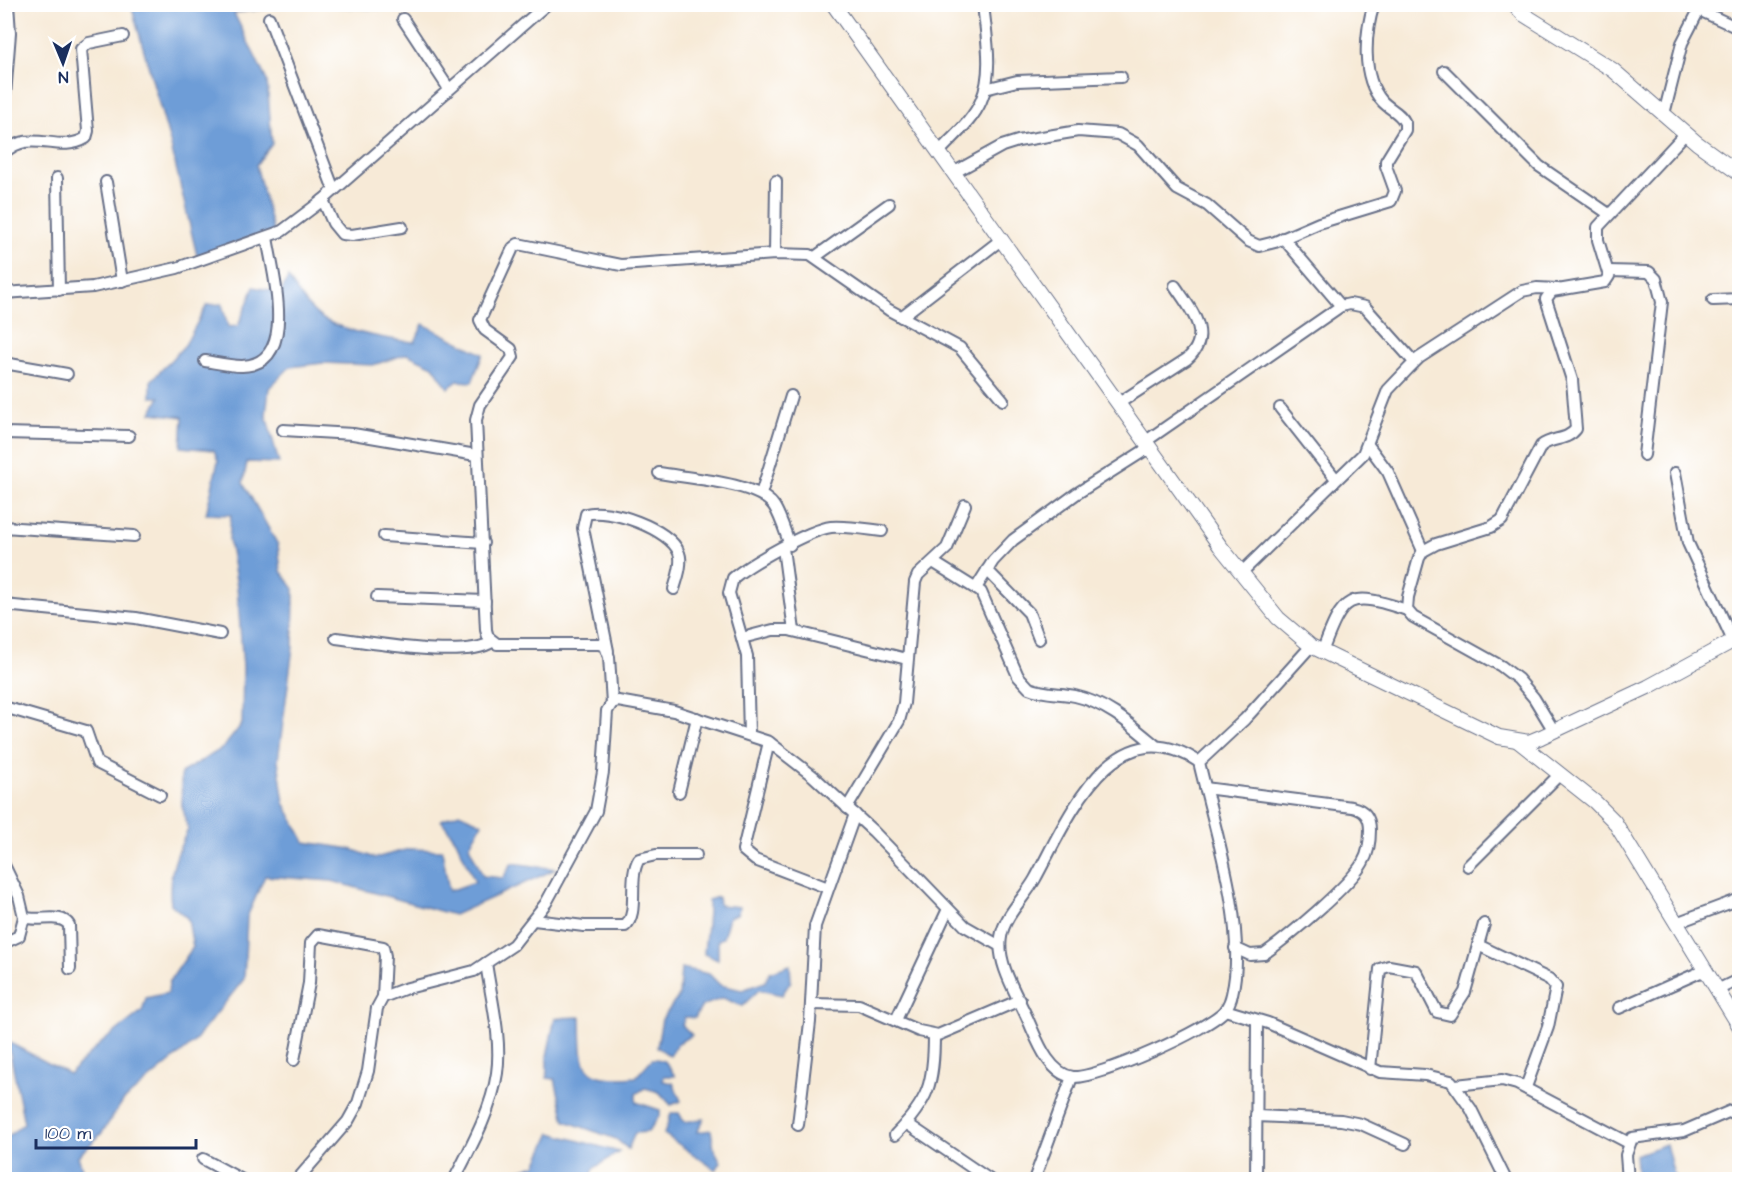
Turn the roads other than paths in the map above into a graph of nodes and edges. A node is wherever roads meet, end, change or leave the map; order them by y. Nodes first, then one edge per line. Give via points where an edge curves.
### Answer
1 (8, 4) edge
2 (547, 4) edge
3 (833, 4) edge
4 (983, 4) edge
5 (1374, 4) edge
6 (1514, 4) edge
7 (1701, 7) edge
8 (269, 18) dead end
9 (403, 19) dead end
10 (7, 26) edge
11 (1740, 29) edge
12 (123, 36) dead end
13 (1444, 71) dead end
14 (1121, 77) dead end
15 (5, 85) edge
16 (449, 89) junction
17 (985, 89) junction
18 (4, 108) edge
19 (1664, 114) junction
20 (1686, 133) junction
21 (940, 151) junction
22 (4, 153) edge
23 (955, 172) junction
24 (1740, 174) edge
25 (57, 178) dead end
26 (776, 181) dead end
27 (106, 182) dead end
28 (334, 190) junction
29 (323, 200) junction
30 (889, 204) dead end
31 (1609, 214) junction
32 (402, 227) dead end
33 (267, 237) junction
34 (1282, 238) junction
35 (1002, 239) junction
36 (775, 254) junction
37 (815, 257) junction
38 (1608, 271) junction
39 (122, 281) junction
40 (1175, 286) dead end
41 (1559, 289) junction
42 (59, 290) junction
43 (4, 293) edge
44 (1740, 299) edge
45 (1713, 300) dead end
46 (1341, 306) junction
47 (901, 317) junction
48 (205, 361) dead end
49 (1414, 362) junction
50 (4, 363) edge
51 (67, 375) dead end
52 (790, 396) dead end
53 (1003, 400) dead end
54 (1119, 403) junction
55 (1280, 408) dead end
56 (283, 430) dead end
57 (4, 433) edge
58 (129, 436) dead end
59 (1148, 444) junction
60 (1368, 445) junction
61 (476, 455) junction
62 (1644, 455) dead end
63 (659, 473) dead end
64 (1675, 473) dead end
65 (1336, 479) junction
66 (761, 494) junction
67 (965, 505) dead end
68 (4, 527) edge
69 (882, 531) dead end
70 (134, 536) dead end
71 (384, 537) dead end
72 (483, 543) junction
73 (786, 546) junction
74 (1423, 552) junction
75 (933, 562) junction
76 (987, 570) junction
77 (1241, 573) junction
78 (976, 588) junction
79 (674, 589) dead end
80 (377, 597) dead end
81 (485, 601) junction
82 (4, 605) edge
83 (1407, 610) junction
84 (794, 631) junction
85 (220, 634) dead end
86 (336, 638) dead end
87 (742, 638) junction
88 (1039, 639) dead end
89 (492, 642) junction
90 (1737, 643) edge
91 (1316, 649) junction
92 (608, 651) junction
93 (907, 658) junction
94 (612, 704) junction
95 (4, 707) edge
96 (697, 718) junction
97 (1554, 731) junction
98 (749, 735) junction
99 (1518, 741) junction
100 (769, 742) junction
101 (1155, 745) junction
102 (1199, 762) junction
103 (1560, 774) junction
104 (1205, 788) junction
105 (680, 792) dead end
106 (160, 795) dead end
107 (851, 811) junction
108 (696, 855) dead end
109 (4, 865) edge
110 (1468, 866) dead end
111 (828, 888) junction
112 (1740, 898) edge
113 (948, 909) junction
114 (24, 917) junction
115 (534, 920) junction
116 (1676, 923) junction
117 (1484, 924) dead end
118 (4, 943) edge
119 (1478, 945) junction
120 (1000, 946) junction
121 (1234, 948) junction
122 (486, 963) junction
123 (70, 969) dead end
124 (1705, 970) junction
125 (1740, 979) edge
126 (1717, 990) junction
127 (383, 998) junction
128 (1020, 1000) junction
129 (811, 1004) junction
130 (1619, 1008) dead end
131 (1225, 1010) junction
132 (896, 1020) junction
133 (1257, 1020) junction
134 (1740, 1027) edge
135 (934, 1035) junction
136 (294, 1060) dead end
137 (1370, 1069) junction
138 (1072, 1077) junction
139 (1456, 1084) junction
140 (1526, 1087) junction
141 (1740, 1107) edge
142 (1256, 1116) junction
143 (906, 1123) junction
144 (798, 1125) dead end
145 (895, 1135) dead end
146 (1629, 1143) junction
147 (1405, 1144) dead end
148 (203, 1159) dead end
149 (242, 1179) edge
150 (297, 1179) edge
151 (454, 1179) edge
152 (990, 1179) edge
153 (1034, 1179) edge
154 (1256, 1179) edge
155 (1506, 1179) edge
156 (1628, 1179) edge

1 - 10 street
2 - 16 street
3 - 21 street
4 - 17 street
5 - 34 street via 1365,44 1370,73 1377,94 1406,123 1386,166 1395,197
6 - 19 street via 1523,14 1613,70
7 - 11 street
7 - 19 street via 1683,43
8 - 28 street
9 - 16 street
10 - 15 street
12 - 22 street via 89,43 81,49 86,138 72,143 23,140
13 - 31 street via 1539,166
14 - 17 street via 1017,81
15 - 18 street
16 - 28 street
17 - 21 street via 972,116
19 - 20 street
20 - 24 street
20 - 31 street
21 - 23 street
23 - 34 street via 1018,141 1078,131 1118,134 1138,145 1177,189 1207,205 1252,244 1259,246
23 - 35 street
25 - 42 street
26 - 36 street
27 - 39 street
28 - 29 street
29 - 32 street via 342,234
29 - 33 street via 282,231
30 - 37 street
31 - 38 street via 1597,233
33 - 39 street via 177,268
33 - 48 street via 279,322 275,345 262,359 243,366
34 - 46 street
35 - 47 street
35 - 54 street
36 - 37 street via 802,253
36 - 61 street via 621,265 518,244 480,320 485,330 511,349 511,361 477,410
37 - 47 street
38 - 41 street via 1609,276 1599,285
38 - 62 street via 1649,272 1660,288
39 - 42 street
40 - 54 street via 1201,332 1196,351
41 - 49 street via 1522,291
41 - 74 street via 1549,294 1547,304 1572,380 1576,429 1569,436 1551,439 1541,446 1506,515 1496,525
42 - 43 street
44 - 45 street
46 - 49 street via 1365,307
46 - 59 street
47 - 53 street via 960,348
49 - 60 street via 1388,390
50 - 51 street
52 - 66 street
54 - 59 street
55 - 65 street
56 - 61 street via 353,434
57 - 58 street
59 - 76 street via 1022,533
59 - 77 street
60 - 65 street
60 - 74 street via 1388,472
61 - 72 street
63 - 66 street
64 - 90 street via 1688,543
65 - 77 street
66 - 73 street via 774,506
67 - 75 street via 950,542
68 - 70 street
69 - 73 street via 831,527
71 - 72 street
72 - 81 street
73 - 84 street
73 - 87 street via 740,572 729,584
74 - 83 street
75 - 78 street
75 - 93 street via 915,582
76 - 78 street
76 - 88 street via 1029,613
77 - 91 street via 1278,618
78 - 101 street via 986,601 1023,684 1037,691 1102,705
79 - 92 street via 681,558 667,537 626,519 586,514 583,528
80 - 81 street
81 - 89 street via 486,630
82 - 85 street via 136,618
83 - 91 street via 1377,601 1352,600 1344,605
83 - 97 street via 1518,679
84 - 87 street via 773,630
84 - 93 street
86 - 89 street via 445,649 476,648
87 - 98 street via 747,656
89 - 92 street via 599,644
90 - 97 street
91 - 99 street via 1499,737
91 - 102 street
92 - 94 street
93 - 107 street via 900,720
94 - 96 street via 618,701
94 - 115 street via 607,711 596,812
95 - 106 street via 86,731 97,763
96 - 98 street
96 - 105 street
97 - 99 street via 1529,742
98 - 100 street
99 - 103 street
100 - 107 street
100 - 111 street via 743,850 755,860
101 - 102 street via 1175,749
101 - 120 street via 1124,753 1091,781 1006,923
102 - 104 street
103 - 110 street
103 - 116 street via 1614,821
104 - 121 street via 1223,860
104 - 121 street via 1352,807 1369,819 1370,842 1364,861 1340,889 1264,954 1250,955
107 - 111 street
107 - 113 street
108 - 115 street via 639,859 633,873 632,916 625,926
109 - 114 street
111 - 129 street via 814,935
112 - 116 street
113 - 120 street via 976,934
113 - 132 street
114 - 118 street via 19,936
114 - 123 street via 66,921
115 - 122 street via 513,945
116 - 124 street
117 - 119 street
119 - 137 street via 1465,992 1450,1015 1437,1012 1416,971 1389,966 1380,969
119 - 140 street via 1549,979 1556,987 1548,1027
120 - 128 street
121 - 131 street via 1232,996
122 - 127 street via 458,977 404,989
122 - 151 street via 497,1072 493,1093
124 - 126 street
124 - 130 street
125 - 126 street
126 - 134 street
127 - 136 street via 383,947 318,935 311,943 309,983
127 - 150 street via 377,1008 368,1071 358,1103 348,1121
128 - 135 street
128 - 138 street via 1046,1055 1062,1073
129 - 132 street via 859,1005
129 - 144 street
131 - 133 street
131 - 138 street via 1197,1029 1121,1065
132 - 135 street
133 - 137 street
133 - 142 street
135 - 143 street via 928,1092
137 - 139 street via 1437,1077
138 - 153 street
139 - 140 street via 1502,1080
139 - 155 street
140 - 146 street
141 - 146 street via 1684,1131 1636,1137
142 - 147 street via 1341,1120 1367,1126
142 - 154 street
143 - 145 street
143 - 152 street
146 - 156 street
148 - 149 street

